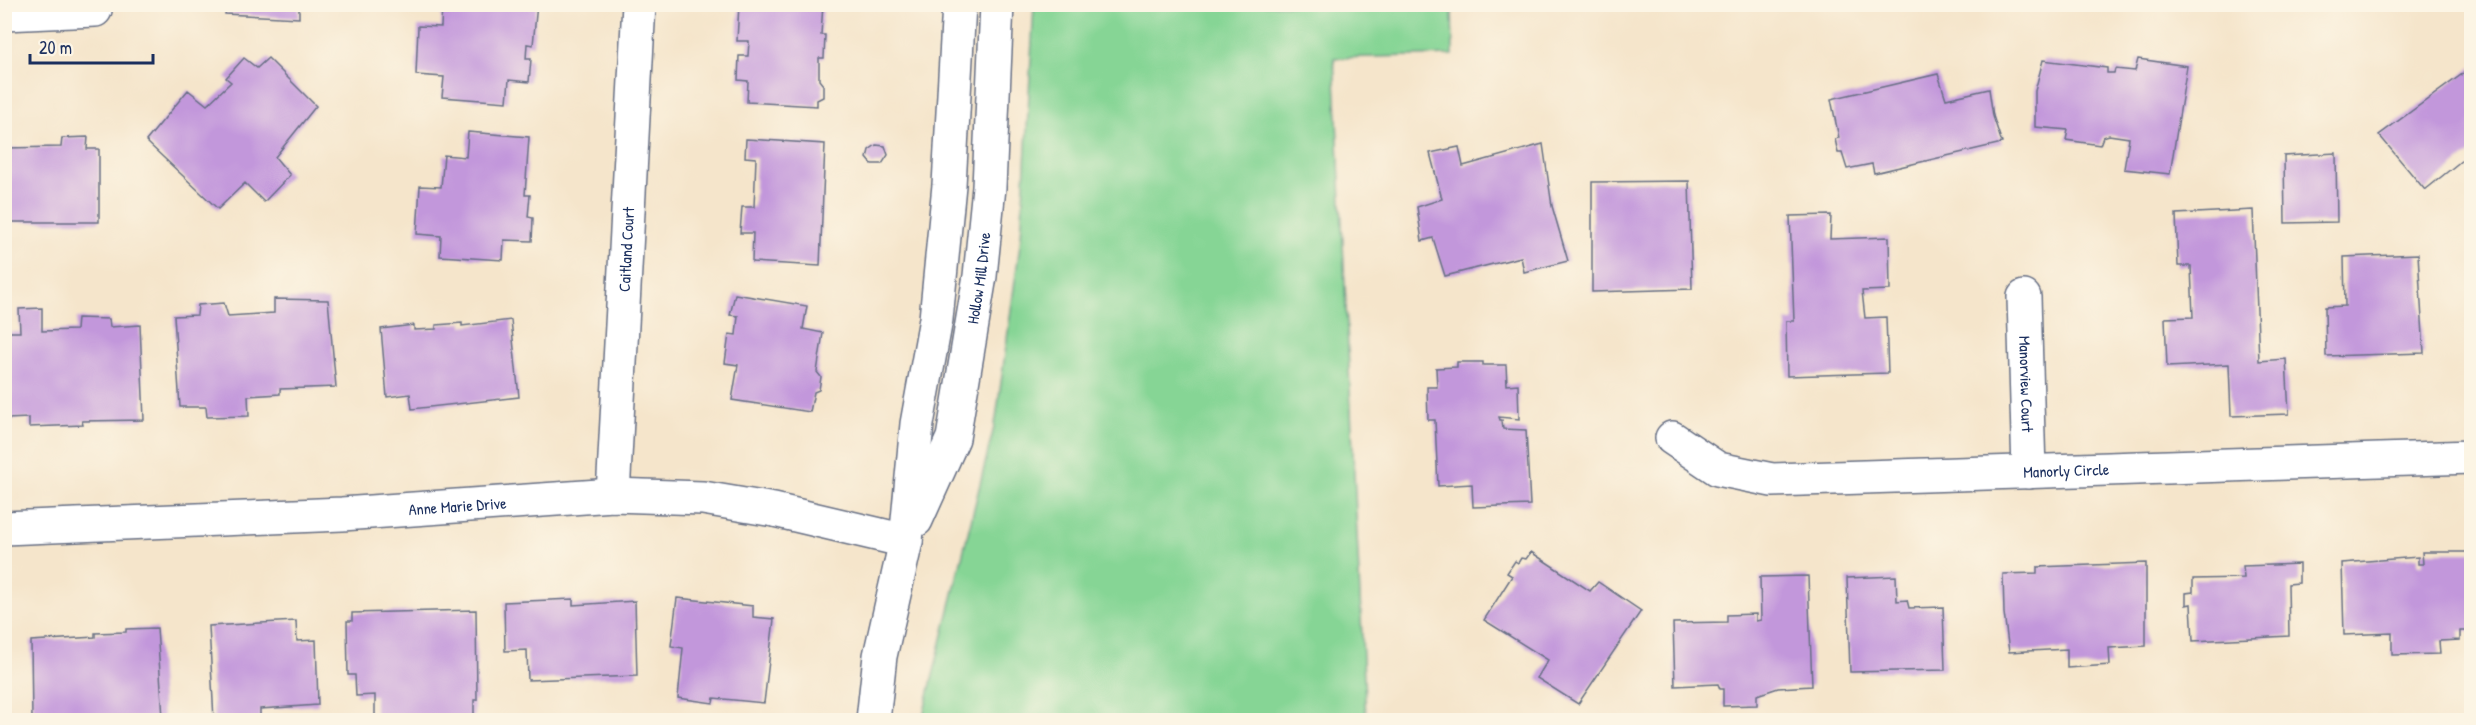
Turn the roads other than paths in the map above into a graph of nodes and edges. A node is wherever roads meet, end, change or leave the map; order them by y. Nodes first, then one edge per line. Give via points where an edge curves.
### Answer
1 (95, 4) edge
2 (639, 4) edge
3 (959, 4) edge
4 (997, 4) edge
5 (4, 14) edge
6 (2024, 297) dead end
7 (1672, 438) dead end
8 (2472, 457) edge
9 (2029, 472) junction
10 (613, 495) junction
11 (4, 528) edge
12 (906, 541) junction
13 (873, 720) edge

1 - 5 street via 95,10
2 - 10 street, Caitland Court
3 - 12 street, Hollow Mill Drive via 944,253 917,424
4 - 12 street, Hollow Mill Drive via 981,276 953,438
6 - 9 street, Manorview Court
7 - 9 street, Manorly Circle via 1718,469 1772,480
8 - 9 street, Manorly Circle
10 - 11 street, Anne Marie Drive via 342,514
10 - 12 street, Anne Marie Drive via 703,498
12 - 13 street, Hollow Mill Drive via 880,656

